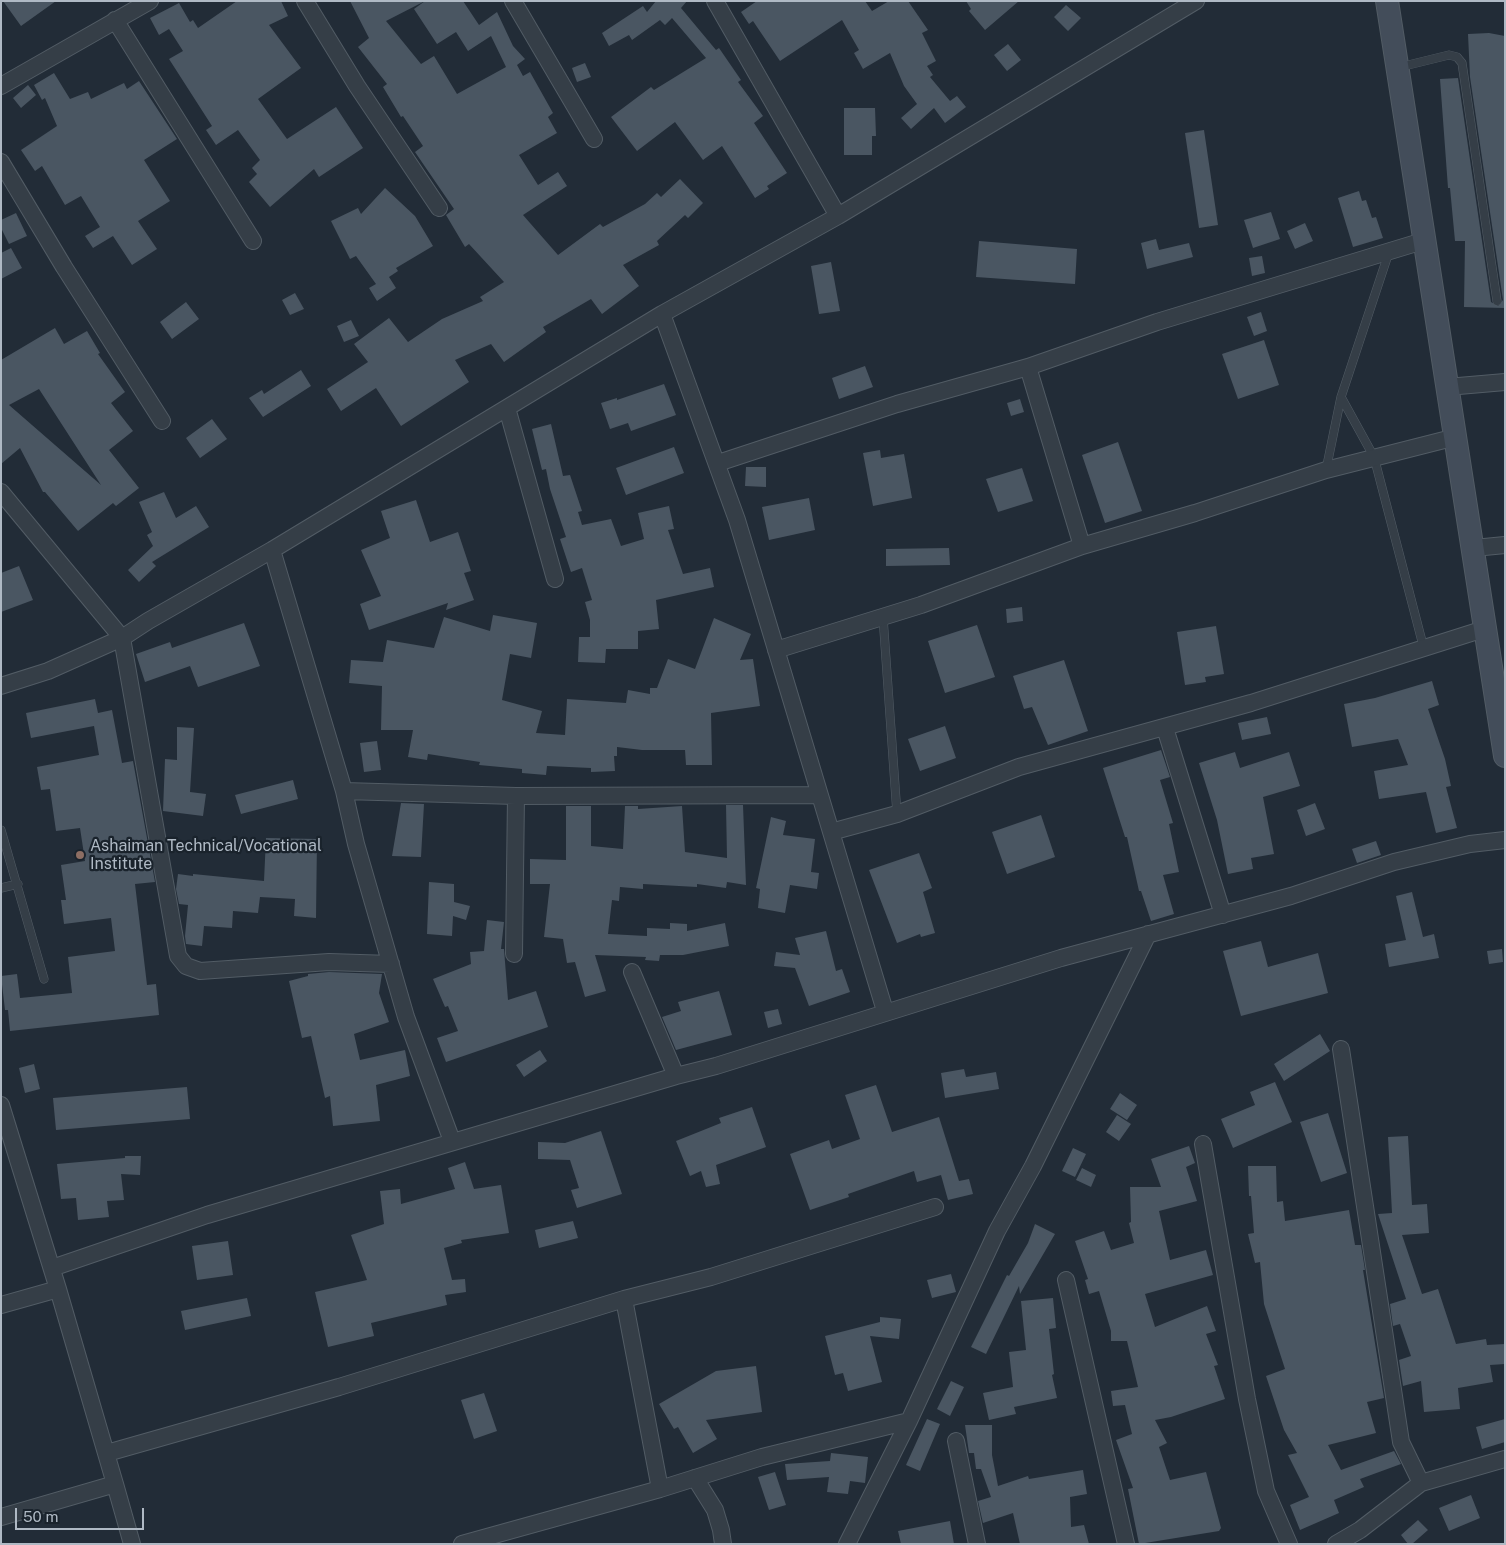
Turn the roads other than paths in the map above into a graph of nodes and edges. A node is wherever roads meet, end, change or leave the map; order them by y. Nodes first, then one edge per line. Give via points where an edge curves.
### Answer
1 (150, 1) edge
2 (305, 1) edge
3 (513, 1) edge
4 (715, 1) edge
5 (1196, 1) edge
6 (1387, 1) edge
7 (115, 20) junction
8 (1398, 67) junction
9 (1, 86) edge
10 (594, 139) dead end
11 (1, 162) edge
12 (439, 208) dead end
13 (838, 216) junction
14 (253, 241) dead end
15 (1423, 241) junction
16 (1389, 252) junction
17 (1497, 301) dead end
18 (662, 314) junction
19 (1028, 367) junction
20 (1505, 382) edge
21 (1447, 387) junction
22 (1341, 397) junction
23 (507, 408) junction
24 (162, 421) dead end
25 (1456, 437) junction
26 (1374, 457) junction
27 (718, 463) junction
28 (1326, 470) junction
29 (1, 492) edge
30 (1082, 546) junction
31 (1505, 546) edge
32 (1474, 548) junction
33 (272, 550) junction
34 (555, 579) dead end
35 (882, 617) junction
36 (1484, 629) junction
37 (122, 638) junction
38 (1424, 649) junction
39 (776, 650) junction
40 (1, 686) edge
41 (1501, 707) edge
42 (1165, 728) junction
43 (1504, 750) edge
44 (344, 791) junction
45 (819, 795) junction
46 (516, 796) junction
47 (897, 814) junction
48 (1, 830) edge
49 (831, 832) junction
50 (1505, 840) edge
51 (18, 884) junction
52 (1, 888) edge
53 (1223, 915) junction
54 (1148, 934) junction
55 (514, 954) dead end
56 (391, 964) junction
57 (632, 972) dead end
58 (44, 979) dead end
59 (885, 1011) junction
60 (1341, 1049) dead end
61 (676, 1076) junction
62 (1, 1105) edge
63 (452, 1141) junction
64 (1203, 1144) dead end
65 (935, 1207) dead end
66 (52, 1268) junction
67 (1066, 1280) dead end
68 (58, 1289) junction
69 (624, 1299) junction
70 (1, 1305) edge
71 (909, 1421) junction
72 (956, 1440) dead end
73 (107, 1453) junction
74 (1505, 1459) edge
75 (695, 1478) junction
76 (1420, 1483) junction
77 (115, 1484) junction
78 (660, 1489) junction
79 (1, 1517) edge
80 (468, 1543) edge
81 (132, 1544) edge
82 (723, 1544) edge
83 (847, 1544) edge
84 (977, 1544) edge
85 (1126, 1544) edge
86 (1289, 1544) edge
87 (1336, 1544) edge

1 - 7 street
2 - 12 street via 357,86
3 - 10 street
4 - 13 street
5 - 13 street
6 - 8 main road
7 - 9 street
7 - 14 street
8 - 15 main road
8 - 17 lane via 1449,55 1462,63
11 - 24 street
13 - 18 street
15 - 16 street
15 - 21 main road
16 - 19 street via 1157,322
16 - 22 lane
18 - 23 street
18 - 27 street
19 - 27 street via 888,407
19 - 30 street
20 - 21 street
21 - 25 main road
22 - 26 lane
22 - 28 lane
23 - 33 street
23 - 34 street
25 - 26 street
25 - 32 main road
26 - 28 street
26 - 38 lane
27 - 39 street
28 - 30 street
29 - 37 street
30 - 35 street
31 - 32 street
32 - 36 main road
33 - 37 street
33 - 44 street
35 - 39 street
35 - 47 lane
36 - 38 street
36 - 41 main road
37 - 40 street via 48,671
37 - 56 street via 178,956 186,966 200,971 329,962
38 - 42 street
39 - 45 street
41 - 43 main road
42 - 47 street via 1019,767
42 - 53 street
44 - 46 street
44 - 56 street
45 - 46 street
45 - 49 street
46 - 55 street
47 - 49 street
48 - 51 lane
49 - 59 street
50 - 53 street via 1470,844 1394,862
51 - 52 lane
51 - 58 lane
53 - 54 street
54 - 59 street
54 - 71 street via 1033,1166 997,1231
56 - 63 street via 406,1017
57 - 61 street
59 - 61 street
60 - 76 street via 1401,1442
61 - 63 street
62 - 66 street
63 - 66 street via 207,1215
64 - 86 street via 1266,1491
65 - 69 street via 711,1277
66 - 68 street
67 - 85 street
68 - 70 street
68 - 73 street
69 - 73 street via 340,1387
69 - 78 street
71 - 75 street via 762,1457
71 - 83 street
72 - 84 street
73 - 77 street
74 - 76 street
75 - 78 street
75 - 82 street via 715,1510
76 - 87 street via 1360,1530
77 - 79 street
77 - 81 street
78 - 80 street

